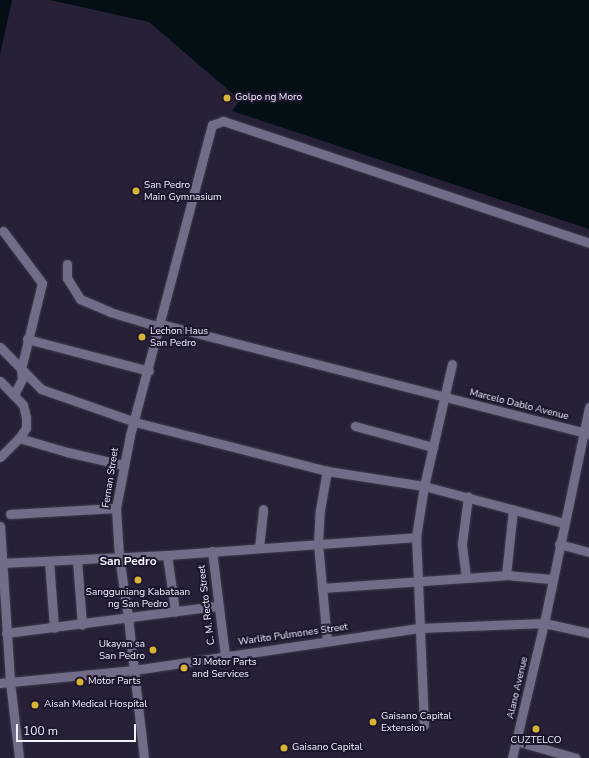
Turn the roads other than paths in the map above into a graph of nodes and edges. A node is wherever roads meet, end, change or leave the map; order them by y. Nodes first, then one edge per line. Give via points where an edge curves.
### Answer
1 (3, 231) dead end
2 (589, 243) edge
3 (67, 264) dead end
4 (160, 326) junction
5 (27, 339) junction
6 (0, 347) edge
7 (452, 364) dead end
8 (21, 369) junction
9 (149, 371) junction
10 (0, 381) edge
11 (14, 395) junction
12 (445, 398) junction
13 (589, 407) edge
14 (135, 422) junction
15 (355, 426) dead end
16 (586, 433) edge
17 (19, 438) junction
18 (433, 447) junction
19 (0, 457) edge
20 (123, 464) junction
21 (327, 472) junction
22 (424, 486) junction
23 (468, 496) junction
24 (116, 508) junction
25 (262, 509) dead end
26 (513, 509) junction
27 (10, 514) dead end
28 (564, 523) junction
29 (0, 526) edge
30 (416, 537) junction
31 (318, 544) junction
32 (559, 544) junction
33 (259, 548) junction
34 (212, 551) junction
35 (589, 552) edge
36 (167, 555) junction
37 (119, 557) junction
38 (77, 560) junction
39 (49, 561) junction
40 (2, 563) junction
41 (506, 575) junction
42 (466, 578) junction
43 (551, 579) junction
44 (418, 582) junction
45 (322, 588) junction
46 (218, 606) junction
47 (174, 611) junction
48 (128, 617) junction
49 (544, 623) junction
50 (82, 625) junction
51 (54, 628) junction
52 (419, 628) junction
53 (589, 632) edge
54 (6, 633) junction
55 (327, 641) junction
56 (225, 656) junction
57 (134, 670) junction
58 (10, 682) junction
59 (0, 683) edge
60 (424, 725) dead end
61 (516, 741) junction
62 (19, 758) edge
63 (144, 758) edge
64 (512, 758) edge
65 (576, 758) edge

1 - 5 street via 42,282
2 - 4 street, Fernan Street via 223,121 212,125 209,131
3 - 4 street, Marcelo Dablo Avenue via 66,278 80,299 110,312
4 - 9 street, Fernan Street
4 - 12 street, Marcelo Dablo Avenue
5 - 8 street
5 - 9 street
6 - 8 street
7 - 12 street
8 - 11 street via 22,379
8 - 14 street via 33,383 54,395
9 - 14 street, Fernan Street
10 - 11 street
11 - 17 street via 23,405 26,417 26,428
12 - 16 street, Marcelo Dablo Avenue
12 - 18 street
13 - 16 street, Alano Avenue
14 - 20 street, Fernan Street
14 - 21 street
15 - 18 street
16 - 28 street, Alano Avenue
17 - 19 street
17 - 20 street
18 - 22 street
20 - 24 street, Fernan Street
21 - 22 street
21 - 31 street via 320,510
22 - 23 street
22 - 30 street
23 - 26 street
23 - 42 street via 462,543
24 - 27 street
24 - 37 street, Fernan Street
25 - 33 street
26 - 28 street
26 - 41 street
28 - 32 street, Alano Avenue
29 - 40 street
30 - 31 street
30 - 44 street
31 - 33 street
31 - 45 street
32 - 35 street
32 - 43 street, Alano Avenue
33 - 34 street
34 - 36 street
34 - 46 street, C. M. Recto Street
36 - 37 street
36 - 47 street
37 - 38 street
37 - 48 street, Fernan Street
38 - 39 street
38 - 50 street
39 - 40 street
39 - 51 street
40 - 54 street
41 - 42 street
41 - 43 street
42 - 44 street
43 - 49 street, Alano Avenue
44 - 45 street
44 - 52 street
45 - 55 street
46 - 47 street
46 - 56 street, C. M. Recto Street
47 - 48 street
48 - 50 street
48 - 57 street, Fernan Street
49 - 52 street, Warlito Pulmones Street
49 - 53 street, Warlito Pulmones Street
49 - 61 street, Alano Avenue
50 - 51 street
51 - 54 street
52 - 55 street, Warlito Pulmones Street
52 - 60 street
54 - 58 street
55 - 56 street, Warlito Pulmones Street
56 - 57 street, Warlito Pulmones Street
57 - 58 street, Warlito Pulmones Street
57 - 63 street, Fernan Street
58 - 59 street, Warlito Pulmones Street
58 - 62 street
61 - 64 street, Alano Avenue
61 - 65 street

